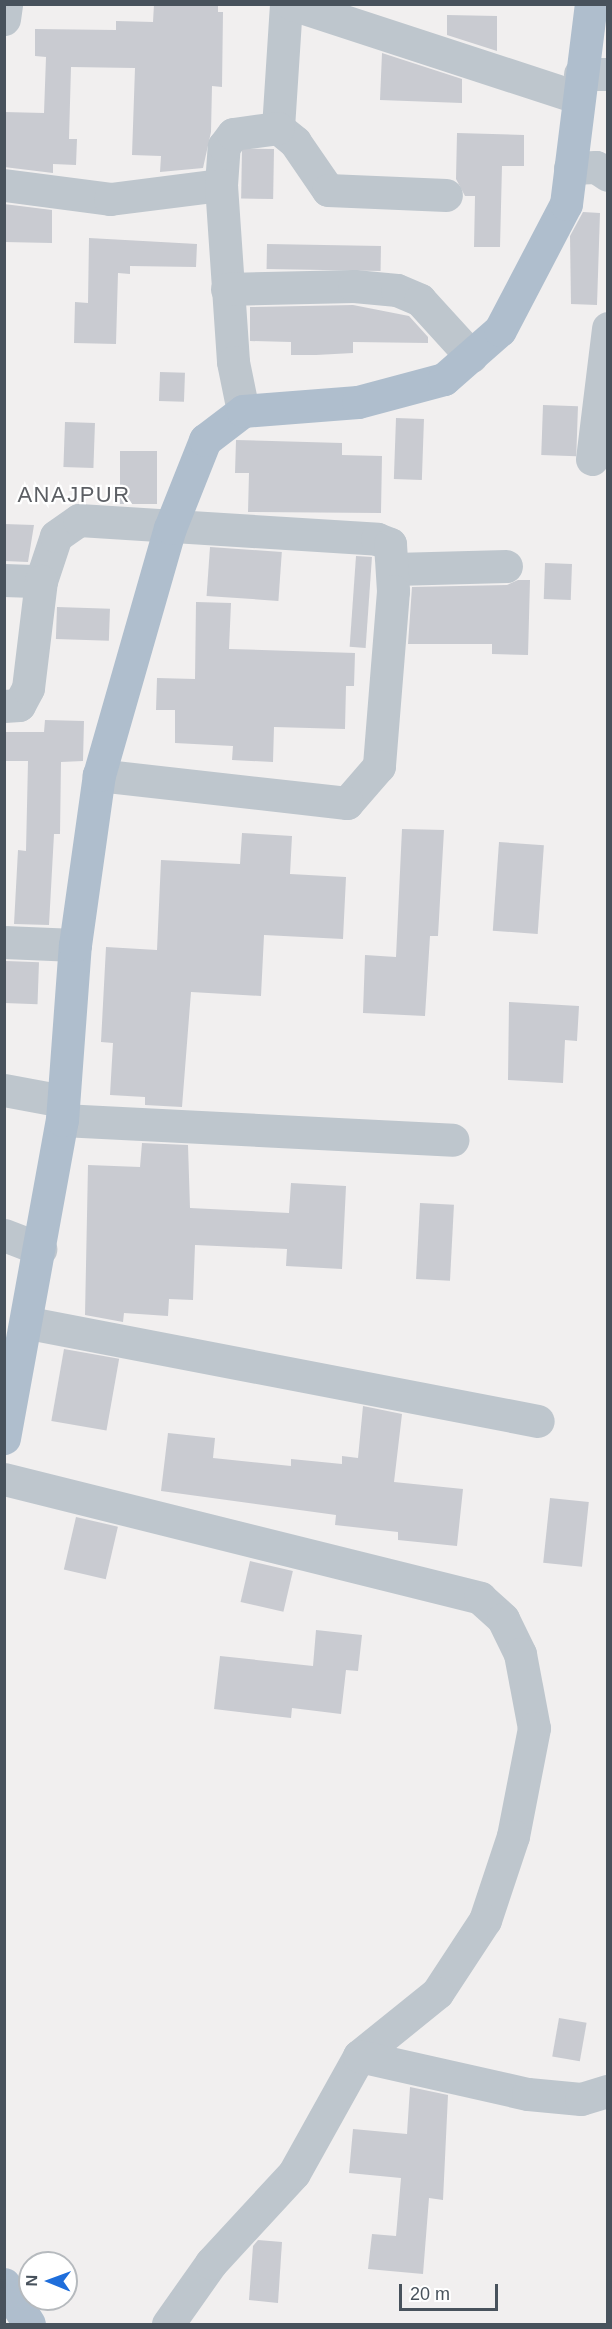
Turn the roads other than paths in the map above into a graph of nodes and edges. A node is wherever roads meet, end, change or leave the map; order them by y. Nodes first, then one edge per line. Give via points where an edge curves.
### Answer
1 (6, 4) edge
2 (286, 4) edge
3 (292, 4) edge
4 (591, 4) edge
5 (4, 19) edge
6 (588, 82) edge
7 (278, 128) junction
8 (570, 168) junction
9 (608, 175) edge
10 (4, 185) edge
11 (221, 185) junction
12 (446, 195) dead end
13 (227, 289) junction
14 (608, 328) edge
15 (471, 356) junction
16 (243, 411) junction
17 (592, 459) dead end
18 (170, 528) junction
19 (506, 566) dead end
20 (394, 569) junction
21 (4, 580) edge
22 (41, 581) junction
23 (4, 706) edge
24 (99, 775) junction
25 (4, 942) edge
26 (75, 945) junction
27 (4, 1090) edge
28 (62, 1111) junction
29 (452, 1140) dead end
30 (4, 1235) edge
31 (40, 1248) junction
32 (29, 1323) junction
33 (7, 1418) edge
34 (538, 1421) dead end
35 (4, 1479) edge
36 (359, 2056) junction
37 (608, 2091) edge
38 (4, 2284) edge
39 (29, 2325) edge
40 (168, 2325) edge

1 - 5 street
2 - 7 street
3 - 6 street
4 - 6 main road
6 - 8 main road
7 - 11 street via 233,134 224,146
7 - 12 street via 295,142 328,190
8 - 9 street via 596,167
8 - 15 main road via 566,204 536,264 500,330
10 - 11 street via 110,199
11 - 13 street
13 - 15 street via 354,286 397,290 420,300
13 - 16 street
14 - 17 street
15 - 16 main road via 444,380 358,402
16 - 18 main road via 205,440
18 - 20 street via 377,539 390,544
18 - 22 street via 79,520 68,523 56,536
18 - 24 main road
19 - 20 street
20 - 24 street via 379,766 347,803
21 - 22 street
22 - 23 street via 28,688 19,705
24 - 26 main road
25 - 26 street
26 - 28 main road
27 - 28 street
28 - 29 street
28 - 31 main road
30 - 31 street
31 - 32 main road
32 - 33 main road
32 - 34 street
35 - 36 street via 480,1598 503,1619 520,1654 534,1728 513,1836 485,1920 437,1993
36 - 37 street via 528,2094 581,2099
36 - 40 street via 294,2173 211,2263
38 - 39 main road

